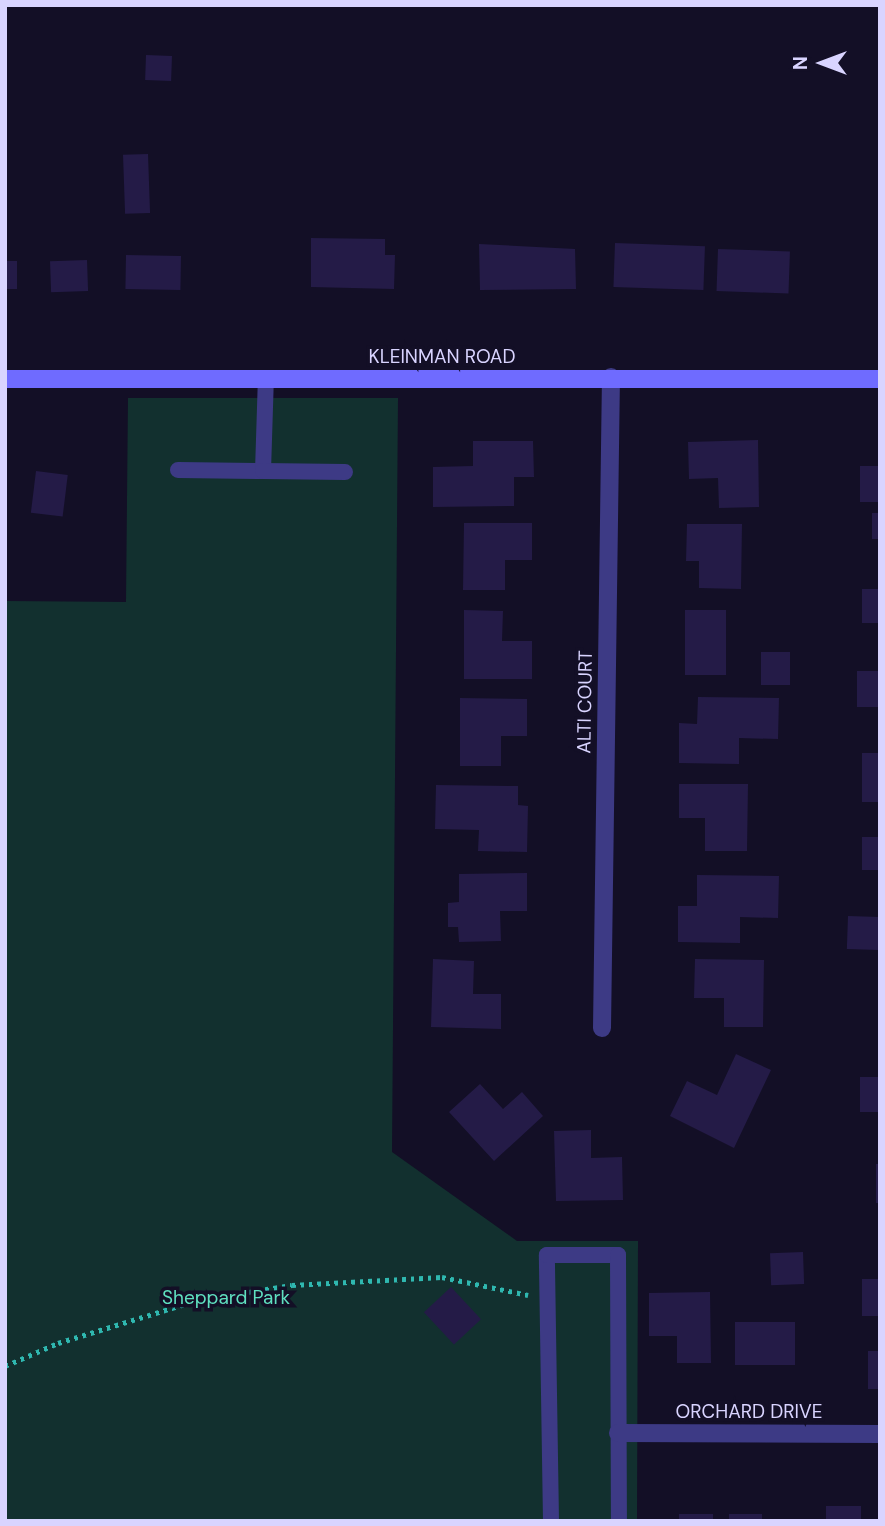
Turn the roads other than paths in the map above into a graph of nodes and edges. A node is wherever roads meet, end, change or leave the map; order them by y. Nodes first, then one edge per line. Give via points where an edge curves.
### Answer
1 (611, 377) junction
2 (266, 378) junction
3 (5, 379) edge
4 (880, 379) edge
5 (178, 470) dead end
6 (263, 471) junction
7 (345, 472) dead end
8 (602, 1028) dead end
9 (618, 1433) junction
10 (880, 1434) edge
11 (551, 1521) edge
12 (619, 1521) edge

1 - 2 street, KLEINMAN ROAD
1 - 4 street, KLEINMAN ROAD
1 - 8 street, ALTI COURT
2 - 3 street, KLEINMAN ROAD
2 - 6 lane
5 - 6 lane
6 - 7 lane
9 - 10 street, ORCHARD DRIVE
9 - 11 lane via 618,1255 547,1255
9 - 12 lane

